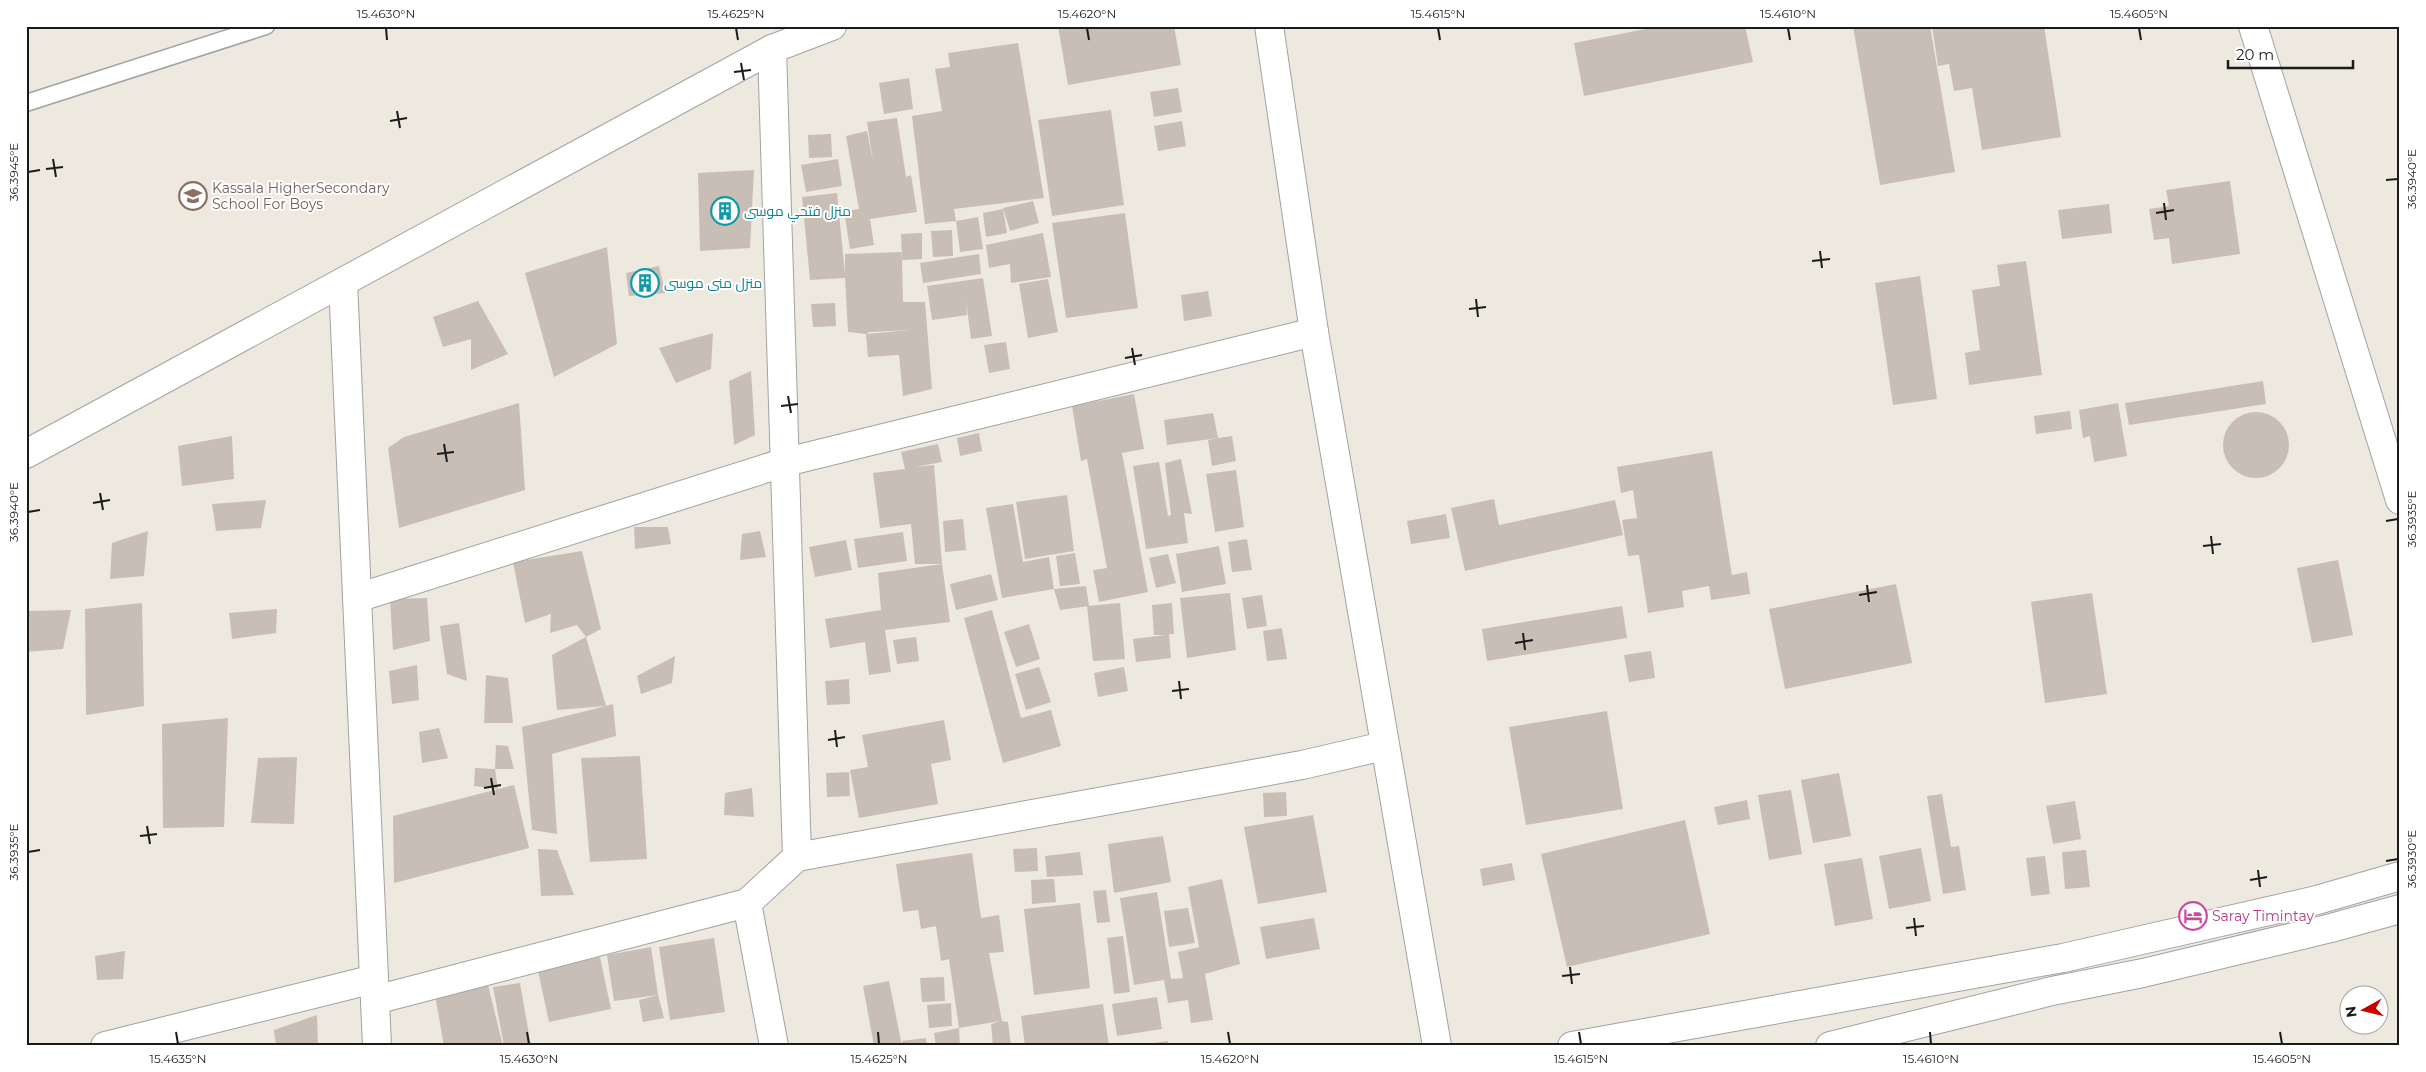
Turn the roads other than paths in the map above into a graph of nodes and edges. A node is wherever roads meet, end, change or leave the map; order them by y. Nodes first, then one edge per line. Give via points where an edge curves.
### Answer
1 (266, 26) edge
2 (832, 26) edge
3 (1269, 26) edge
4 (2253, 26) edge
5 (772, 49) junction
6 (26, 104) edge
7 (343, 282) junction
8 (1314, 332) junction
9 (26, 454) edge
10 (786, 462) junction
11 (2400, 500) edge
12 (357, 598) junction
13 (1384, 746) junction
14 (798, 857) junction
15 (2400, 876) edge
16 (747, 903) junction
17 (2400, 909) edge
18 (375, 990) junction
19 (105, 1046) edge
20 (377, 1046) edge
21 (774, 1046) edge
22 (1437, 1046) edge
23 (1572, 1046) edge
24 (1830, 1046) edge

1 - 6 lane
2 - 5 street
3 - 8 street
4 - 11 street
5 - 7 street
5 - 10 street
7 - 9 street
7 - 12 street
8 - 10 street
8 - 13 street
10 - 12 street
10 - 14 street
12 - 18 street
13 - 14 street via 1302,766
13 - 22 street
14 - 16 street
15 - 23 street via 2317,900 2063,958
16 - 18 street
16 - 21 street
17 - 24 street
18 - 19 street
18 - 20 street

